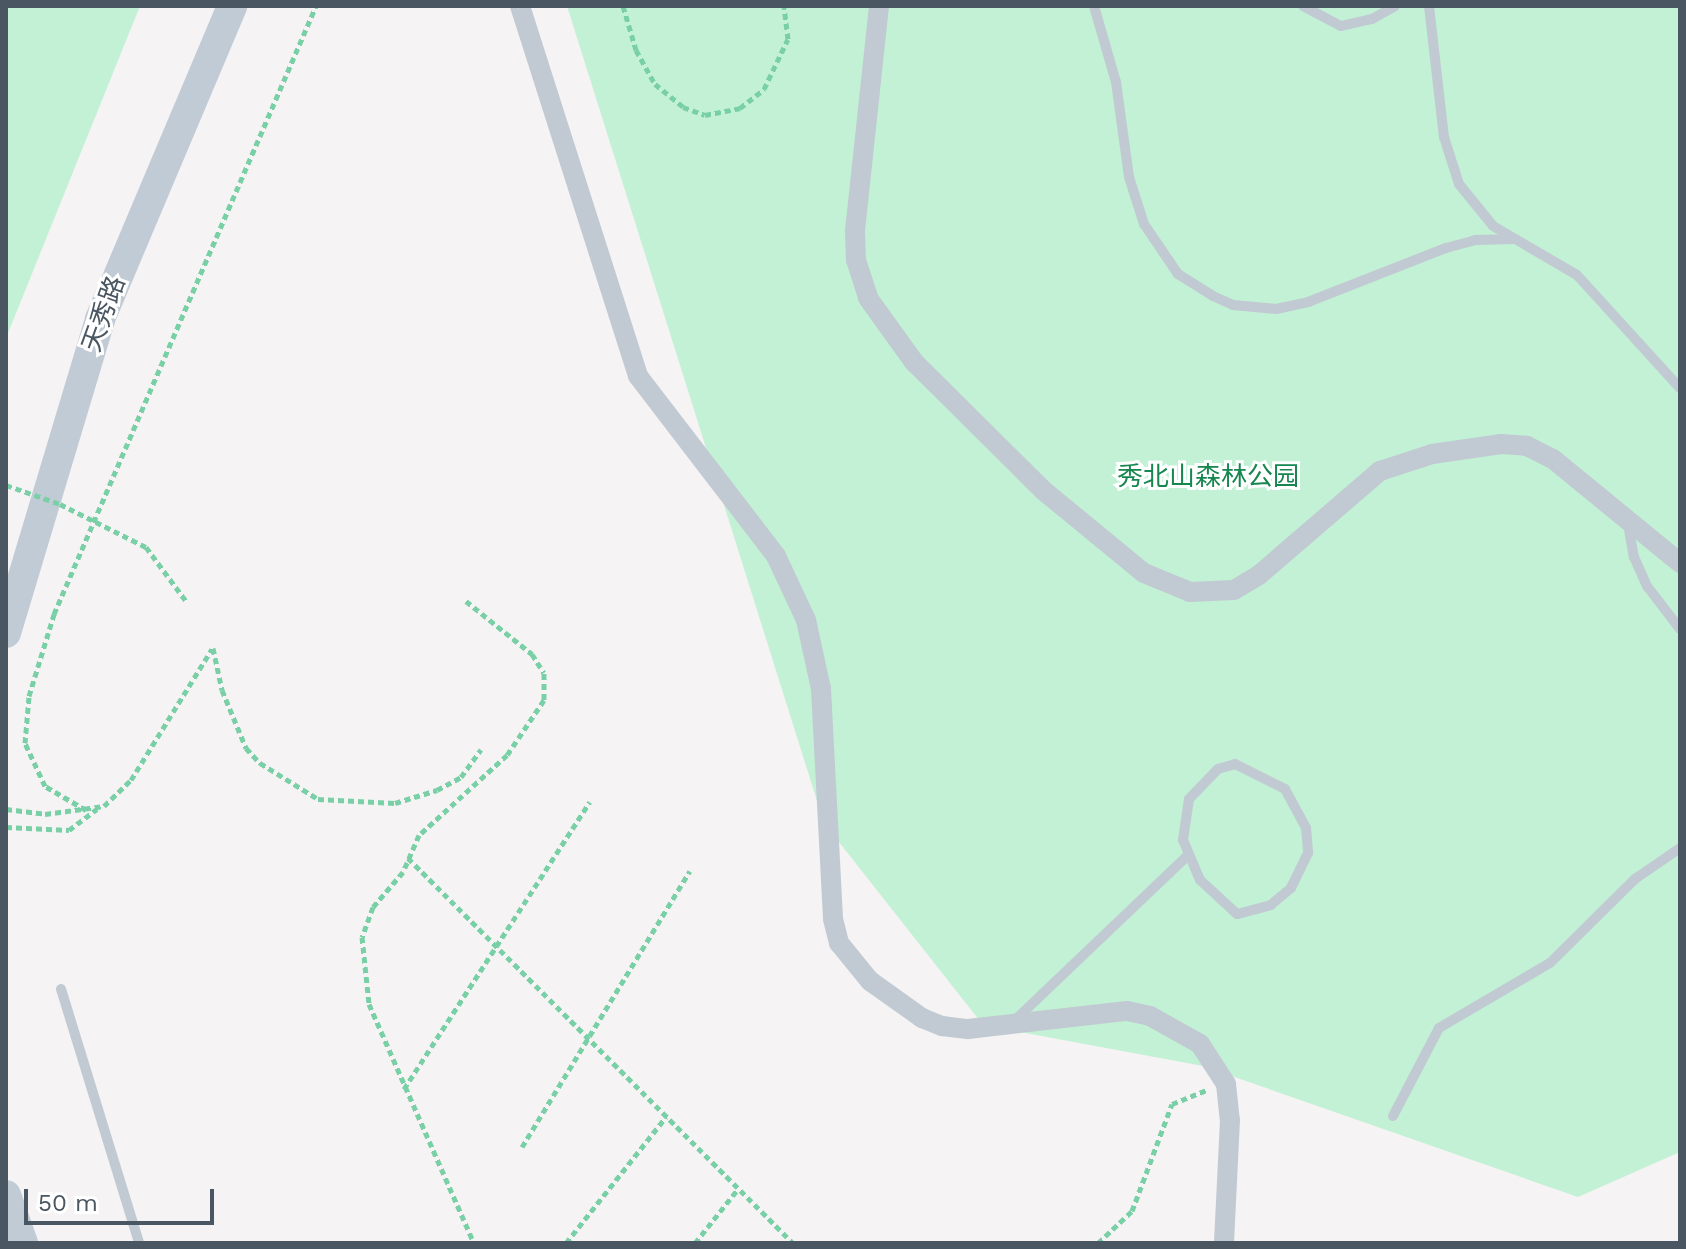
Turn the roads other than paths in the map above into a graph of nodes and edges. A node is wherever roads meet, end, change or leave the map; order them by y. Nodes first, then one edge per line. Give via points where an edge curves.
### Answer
1 (232, 6) edge
2 (520, 6) edge
3 (879, 6) edge
4 (1094, 6) edge
5 (1303, 6) edge
6 (1395, 6) edge
7 (1429, 6) edge
8 (1515, 239) junction
9 (1680, 388) edge
10 (1627, 518) junction
11 (1680, 563) edge
12 (1680, 629) edge
13 (6, 633) edge
14 (1680, 848) edge
15 (1188, 855) junction
16 (61, 989) dead end
17 (1010, 1024) junction
18 (1393, 1116) dead end
19 (6, 1195) edge
20 (23, 1243) edge
21 (139, 1243) edge
22 (1224, 1243) edge

1 - 13 main road, 天秀路 via 100,319
2 - 17 street via 638,376 776,556 806,620 821,689 833,919 839,943 870,981 922,1018 968,1029
3 - 10 street via 855,232 856,260 868,298 880,321 924,373 1044,491 1144,573 1190,592 1234,590 1259,575 1380,471 1477,446 1515,444 1539,451
4 - 8 lane via 1116,82 1129,177 1144,224 1162,255 1194,285 1233,305 1276,309 1308,302 1446,248 1475,240
5 - 6 lane via 1341,26 1372,19
7 - 8 lane via 1444,137 1459,184 1493,226
8 - 9 lane via 1577,275
10 - 11 street
10 - 12 lane via 1634,557 1647,586
14 - 18 lane via 1635,879 1550,963 1439,1028
15 - 15 lane via 1222,905 1237,914 1251,913 1291,888 1308,853 1306,828 1285,789 1235,764 1218,769 1189,799 1183,820
15 - 17 lane
16 - 21 lane
17 - 22 street via 1127,1011 1150,1016 1200,1044 1226,1084 1230,1120
19 - 20 main road

